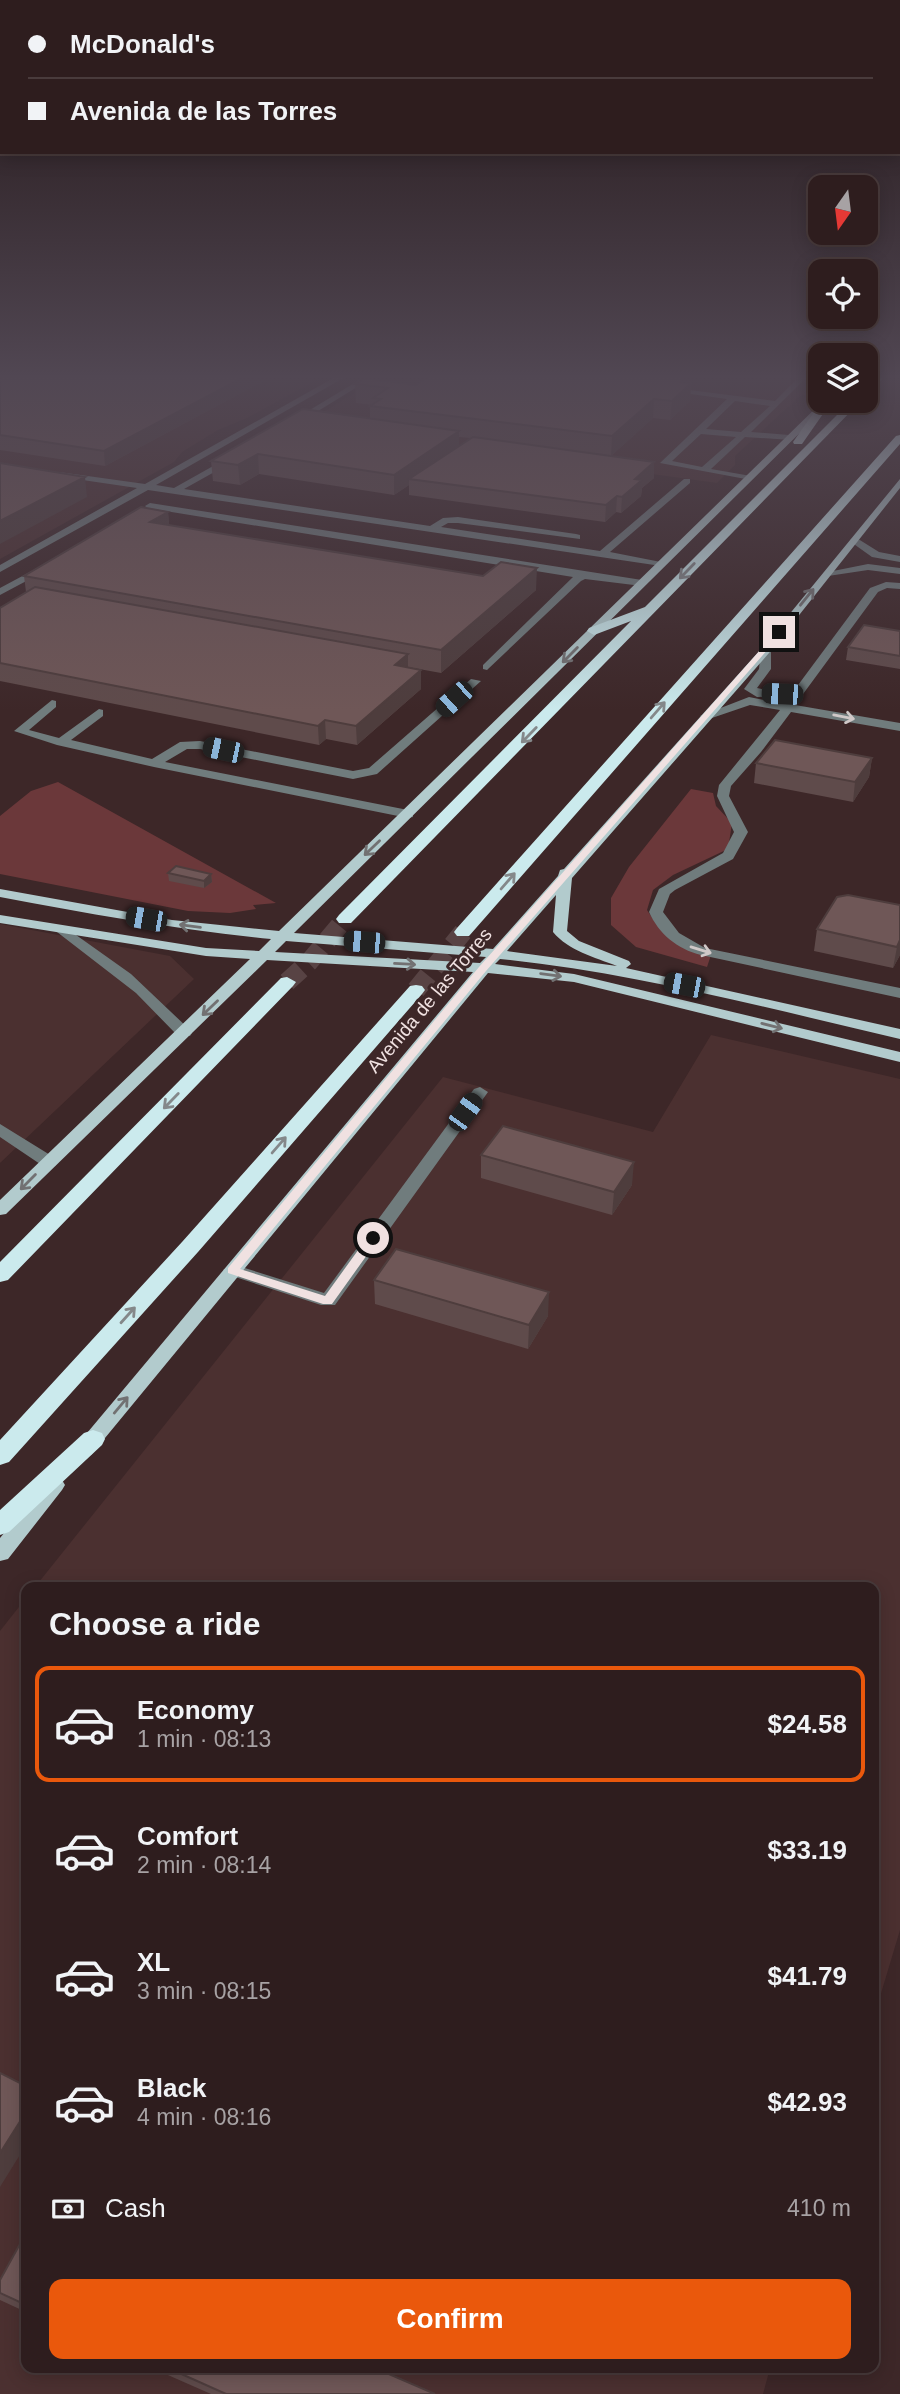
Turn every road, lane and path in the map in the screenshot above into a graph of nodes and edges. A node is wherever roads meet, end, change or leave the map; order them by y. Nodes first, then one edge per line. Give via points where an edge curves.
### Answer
1 (148, 488) edge
2 (154, 488) edge
3 (182, 488) edge
4 (679, 488) edge
5 (738, 488) edge
6 (768, 488) edge
7 (855, 488) edge
8 (856, 488) edge
9 (896, 488) edge
10 (176, 491) junction
11 (852, 491) junction
12 (150, 506) junction
13 (138, 512) edge
14 (432, 529) junction
15 (576, 537) dead end
16 (855, 540) junction
17 (602, 554) junction
18 (900, 559) edge
19 (55, 561) edge
20 (661, 563) junction
21 (0, 569) edge
22 (900, 571) edge
23 (828, 573) junction
24 (584, 576) junction
25 (0, 579) edge
26 (19, 582) junction
27 (642, 583) junction
28 (900, 586) edge
29 (0, 592) edge
30 (651, 609) junction
31 (594, 631) junction
32 (765, 651) junction
33 (487, 667) dead end
34 (475, 681) dead end
35 (798, 695) junction
36 (52, 704) dead end
37 (789, 707) junction
38 (99, 713) dead end
39 (706, 716) junction
40 (900, 727) edge
41 (61, 743) junction
42 (154, 763) junction
43 (408, 814) junction
44 (565, 873) junction
45 (0, 893) edge
46 (0, 919) edge
47 (345, 919) tunnel mouth
48 (62, 929) junction
49 (463, 932) tunnel mouth
50 (283, 935) junction
51 (499, 953) junction
52 (263, 956) junction
53 (483, 969) junction
54 (287, 982) tunnel mouth
55 (416, 990) tunnel mouth
56 (708, 990) junction
57 (900, 993) edge
58 (184, 1033) junction
59 (900, 1034) edge
60 (900, 1057) edge
61 (480, 1091) dead end
62 (0, 1129) edge
63 (48, 1162) junction
64 (0, 1210) edge
65 (232, 1270) junction
66 (0, 1275) edge
67 (93, 1438) junction
68 (0, 1456) edge
69 (0, 1525) edge
70 (0, 1553) edge

1 - 21 street
2 - 10 street
3 - 10 street
4 - 17 street
5 - 20 main road
6 -> 30 highway
7 - 11 highway, Avenida de las Torres
8 - 11 highway
9 - 16 main road, Avenida de las Torres
10 - 12 street
10 - 14 street
49 -> 11 highway, Avenida de las Torres
12 - 13 street
12 - 24 street
14 - 15 street via 458,520
14 - 17 street
16 - 18 street via 876,555
16 - 23 main road, Avenida de las Torres
17 - 20 street
19 - 26 street
20 - 27 main road
22 - 23 street via 868,567
32 -> 23 main road, Avenida de las Torres
24 - 27 street
24 - 33 street
25 - 26 street
26 - 29 street
27 - 31 main road
28 - 35 street via 880,586 868,598
30 - 31 highway
30 -> 47 highway
31 -> 43 main road
32 - 35 street via 765,669 751,691
32 - 39 main road, Avenida de las Torres
34 - 42 street via 373,771 362,774 341,774 191,744
35 - 37 street
36 - 41 street via 20,732
37 - 39 street via 743,702
37 -> 40 street
37 -> 57 street via 723,790 740,828 728,856 664,892 656,912 670,934 701,951
38 - 41 street
39 - 44 main road, Avenida de las Torres
41 - 42 street
42 - 43 street
43 -> 50 main road
44 - 51 main road, Avenida de las Torres
44 - 56 main road via 560,932 574,944
50 -> 45 main road via 169,923
46 - 48 main road
48 - 52 main road via 206,952
48 - 58 street via 129,979
50 - 51 main road
50 - 52 main road
51 - 53 main road, Avenida de las Torres
51 - 56 main road
52 -> 53 main road
52 -> 58 main road
53 -> 60 main road via 573,978
53 - 65 main road, Avenida de las Torres
54 -> 66 highway
68 -> 55 highway, Avenida de las Torres
56 - 59 main road
58 - 63 main road
61 - 65 street via 328,1301
62 - 63 street
63 -> 64 main road
67 -> 65 main road, Avenida de las Torres
67 - 69 highway
67 - 70 main road, Avenida de las Torres

